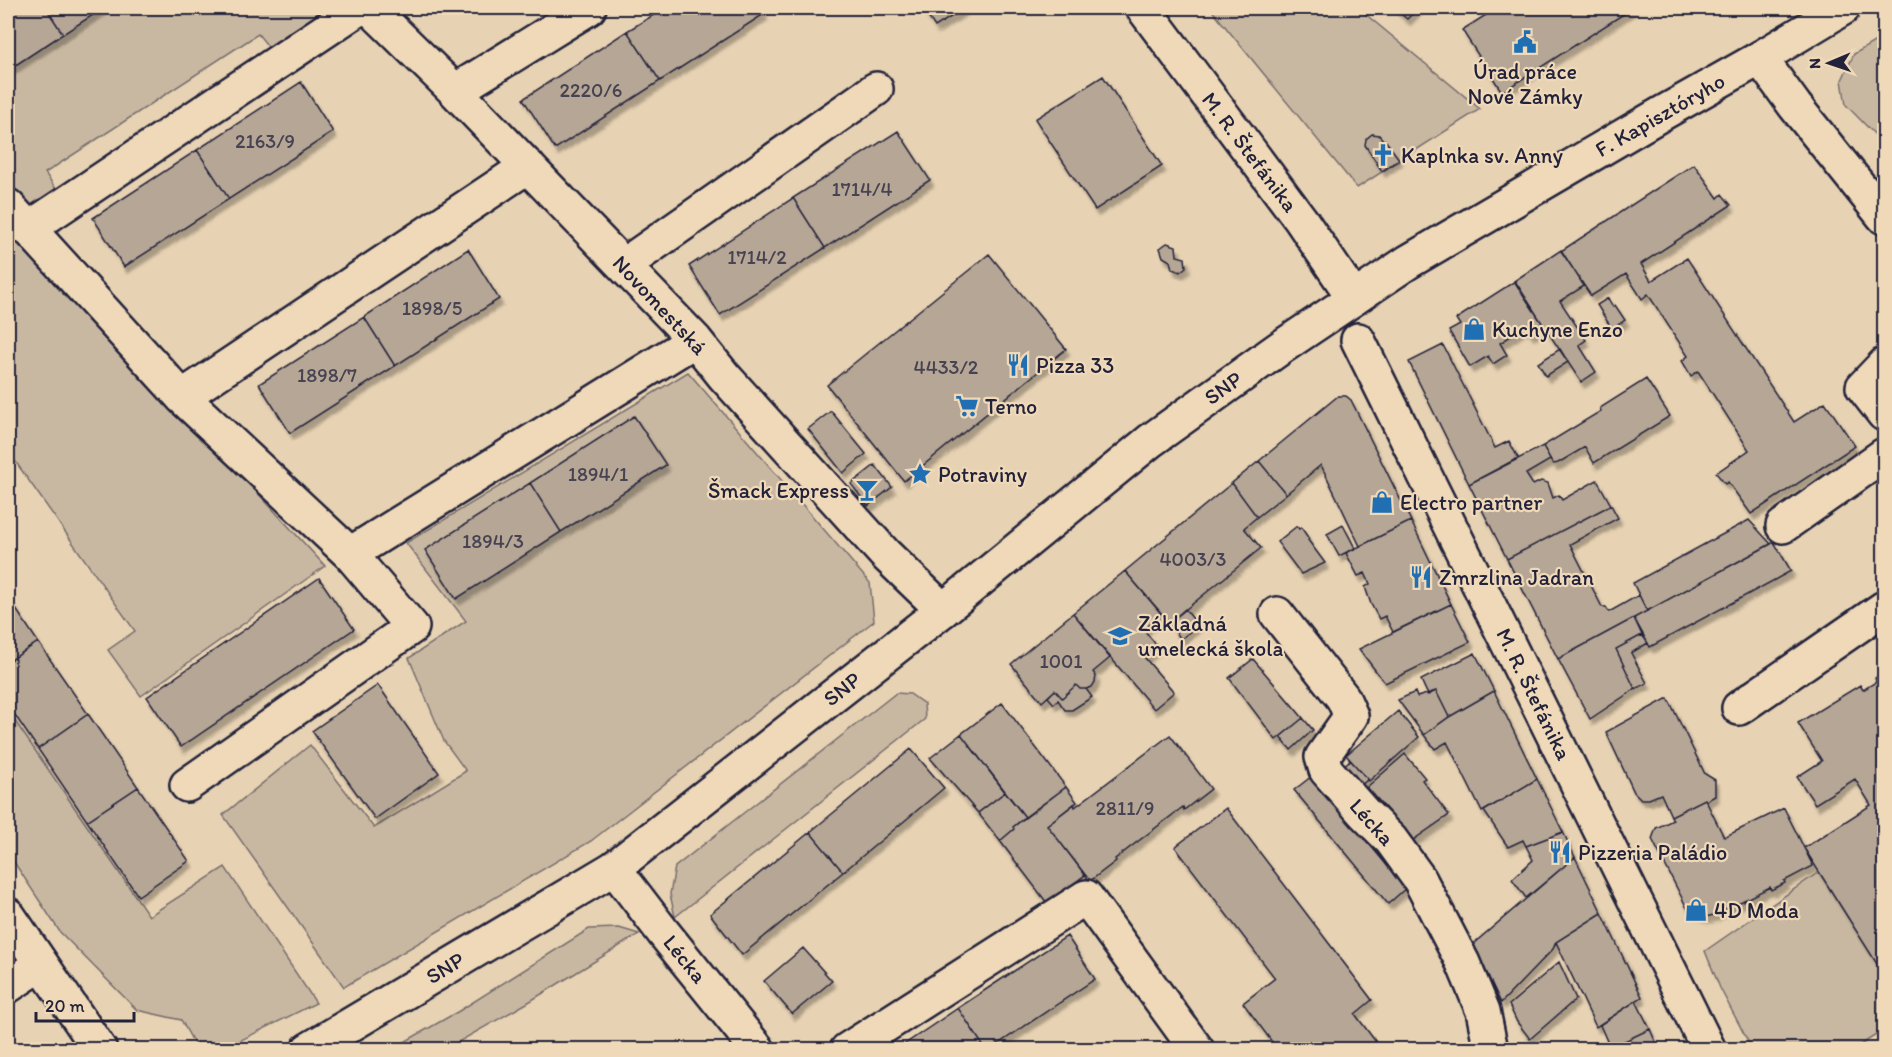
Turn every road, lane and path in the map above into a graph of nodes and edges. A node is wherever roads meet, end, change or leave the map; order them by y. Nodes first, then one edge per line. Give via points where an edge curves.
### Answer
1 (359, 8) edge
2 (370, 8) edge
3 (589, 8) edge
4 (1143, 8) edge
5 (1843, 8) edge
6 (1760, 58) junction
7 (876, 89) dead end
8 (455, 91) junction
9 (528, 166) junction
10 (1884, 217) edge
11 (18, 218) edge
12 (624, 265) junction
13 (1354, 298) junction
14 (695, 340) junction
15 (1358, 340) dead end
16 (1884, 365) edge
17 (182, 397) junction
18 (1884, 414) edge
19 (1884, 455) edge
20 (1783, 526) dead end
21 (350, 555) junction
22 (1884, 609) edge
23 (943, 610) junction
24 (1277, 614) dead end
25 (1739, 708) dead end
26 (187, 785) dead end
27 (614, 868) junction
28 (8, 915) edge
29 (41, 964) junction
30 (8, 986) edge
31 (100, 1050) edge
32 (308, 1050) edge
33 (758, 1050) edge
34 (847, 1050) edge
35 (1197, 1050) edge
36 (1491, 1050) edge
37 (1710, 1050) edge

1 - 11 street
2 - 8 street, Novomestská
3 - 8 street
4 - 13 street, M. R. Štefánika via 1301,220
5 - 6 street, F. Kapisztóryho
6 - 10 street
6 - 13 street, F. Kapisztóryho via 1408,262
7 - 12 street
8 - 9 street, Novomestská
9 - 12 street, Novomestská
9 - 17 street
11 - 17 street
12 - 14 street, Novomestská
13 - 23 street, SNP via 1150,441
14 - 21 street
14 - 23 street, Novomestská via 885,554
15 - 37 street, M. R. Štefánika
16 - 18 street via 1863,387
17 - 21 street
19 - 20 street
21 - 26 street via 412,627
22 - 25 street
23 - 27 street, SNP
24 - 36 street, Lécka via 1343,698 1351,716 1322,757 1326,770 1391,840 1420,880 1463,963 1483,1011
27 - 32 street, SNP
27 - 33 street, Lécka
28 - 29 street
29 - 30 street
29 - 31 street
34 - 35 street via 1086,897

